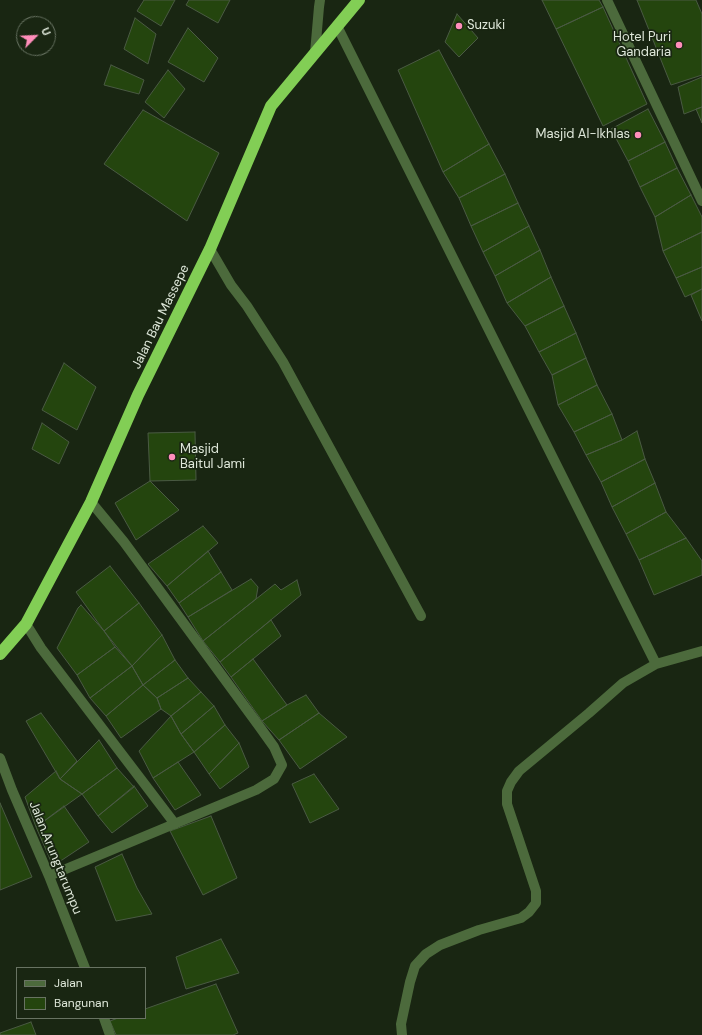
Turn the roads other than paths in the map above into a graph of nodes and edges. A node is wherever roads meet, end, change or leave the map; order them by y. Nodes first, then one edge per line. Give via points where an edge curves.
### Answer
1 (320, 0) edge
2 (360, 0) edge
3 (607, 0) edge
4 (337, 26) junction
5 (315, 53) junction
6 (702, 201) edge
7 (210, 249) junction
8 (91, 502) junction
9 (421, 616) dead end
10 (26, 624) junction
11 (702, 650) edge
12 (0, 654) edge
13 (656, 664) junction
14 (0, 758) edge
15 (175, 824) junction
16 (49, 876) junction
17 (85, 967) edge
18 (104, 1019) edge
19 (110, 1035) edge
20 (402, 1035) edge

1 - 5 street
2 - 4 highway, Jalan Bau Massepe
3 - 6 street
4 - 5 highway, Jalan Bau Massepe
4 - 13 street
5 - 7 highway, Jalan Bau Massepe via 271,106
7 - 8 highway, Jalan Bau Massepe via 138,395
7 - 9 street via 283,362
8 - 10 highway, Jalan Bau Massepe
8 - 15 street via 124,542 259,726 274,747 282,765 274,779 256,790
10 - 12 highway, Jalan Bau Massepe
10 - 15 street via 41,648
11 - 13 street
13 - 20 street via 623,683 519,771 511,782 507,791 507,804 536,891 536,904 521,918 479,930 440,945 426,954 415,966 410,982 401,1024
14 - 16 street, Jalan.Arungtarumpu
15 - 16 street
16 - 17 street, Jalan.Arungtarumpu
18 - 19 street

